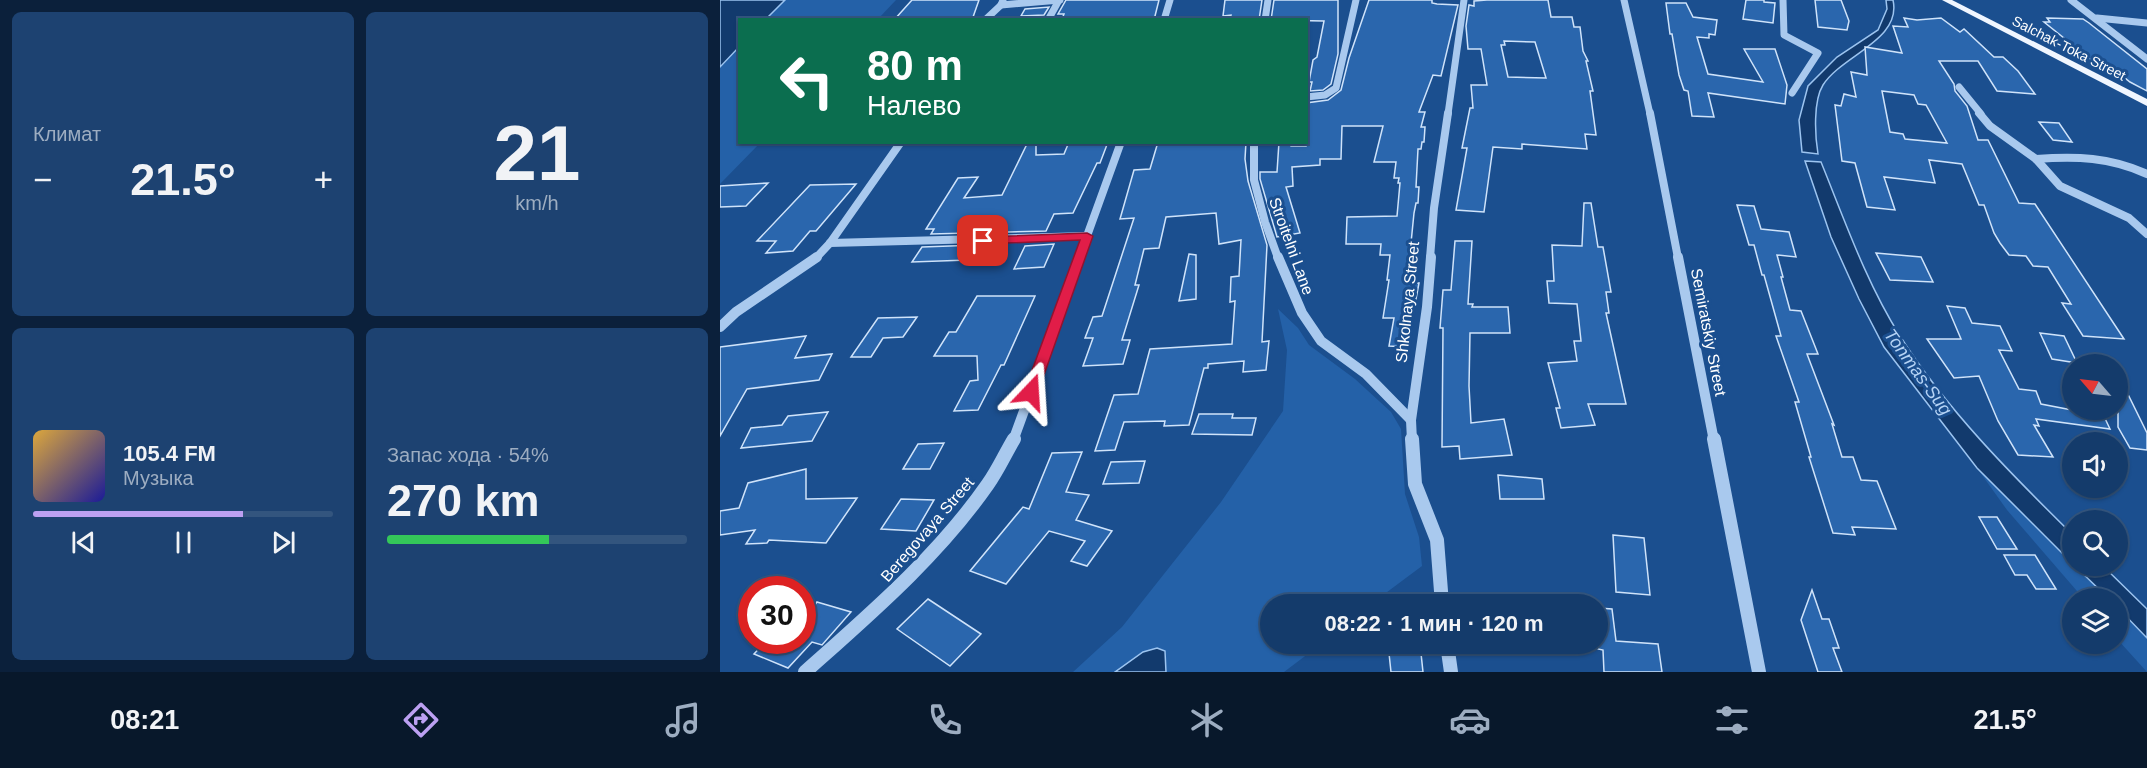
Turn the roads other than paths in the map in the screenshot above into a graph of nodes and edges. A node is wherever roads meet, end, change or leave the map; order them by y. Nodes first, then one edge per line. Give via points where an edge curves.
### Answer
1 (1170, 0) edge
2 (1268, 0) edge
3 (1356, 0) edge
4 (1464, 0) edge
5 (1624, 0) edge
6 (1783, 0) edge
7 (1946, 0) edge
8 (2071, 0) edge
9 (1059, 1) edge
10 (1002, 2) edge
11 (987, 18) edge
12 (1049, 18) edge
13 (1165, 18) edge
14 (1265, 18) edge
15 (2095, 18) junction
16 (2147, 23) edge
17 (2147, 59) edge
18 (1959, 87) dead end
19 (1792, 93) dead end
20 (1308, 97) edge
21 (2147, 104) edge
22 (899, 144) edge
23 (1120, 144) edge
24 (1254, 144) edge
25 (2036, 159) junction
26 (2147, 174) edge
27 (2147, 234) edge
28 (1087, 236) junction
29 (830, 243) junction
30 (720, 327) edge
31 (1411, 420) junction
32 (1442, 594) edge
33 (1448, 654) edge
34 (805, 672) edge
35 (1451, 672) edge
36 (1759, 672) edge

1 - 13 street
2 - 14 street
3 - 20 street via 1336,88 1325,95
4 - 31 street, Shkolnaya Street via 1434,208 1427,307
5 - 36 street, Semiratskiy Street via 1643,75
6 - 19 street via 1784,35 1818,53
7 - 21 main road, Salchak-Toka Street
8 - 15 street
9 - 10 street
9 - 12 street
10 - 11 street
15 - 16 street
15 - 17 street
18 - 25 street via 1990,126
22 - 29 street
23 - 28 street, Beregovaya Street
24 - 31 street, Stroitelni Lane via 1254,180 1265,222 1302,313 1321,341 1366,374
25 - 26 street via 2092,156 2111,159
25 - 27 street via 2060,186 2129,218
28 - 29 street
28 - 34 street, Beregovaya Street via 1015,437 989,483 943,540 880,606
29 - 30 street via 812,262 736,312
31 - 32 street, Shkolnaya Street via 1415,484 1437,540
33 - 35 street

